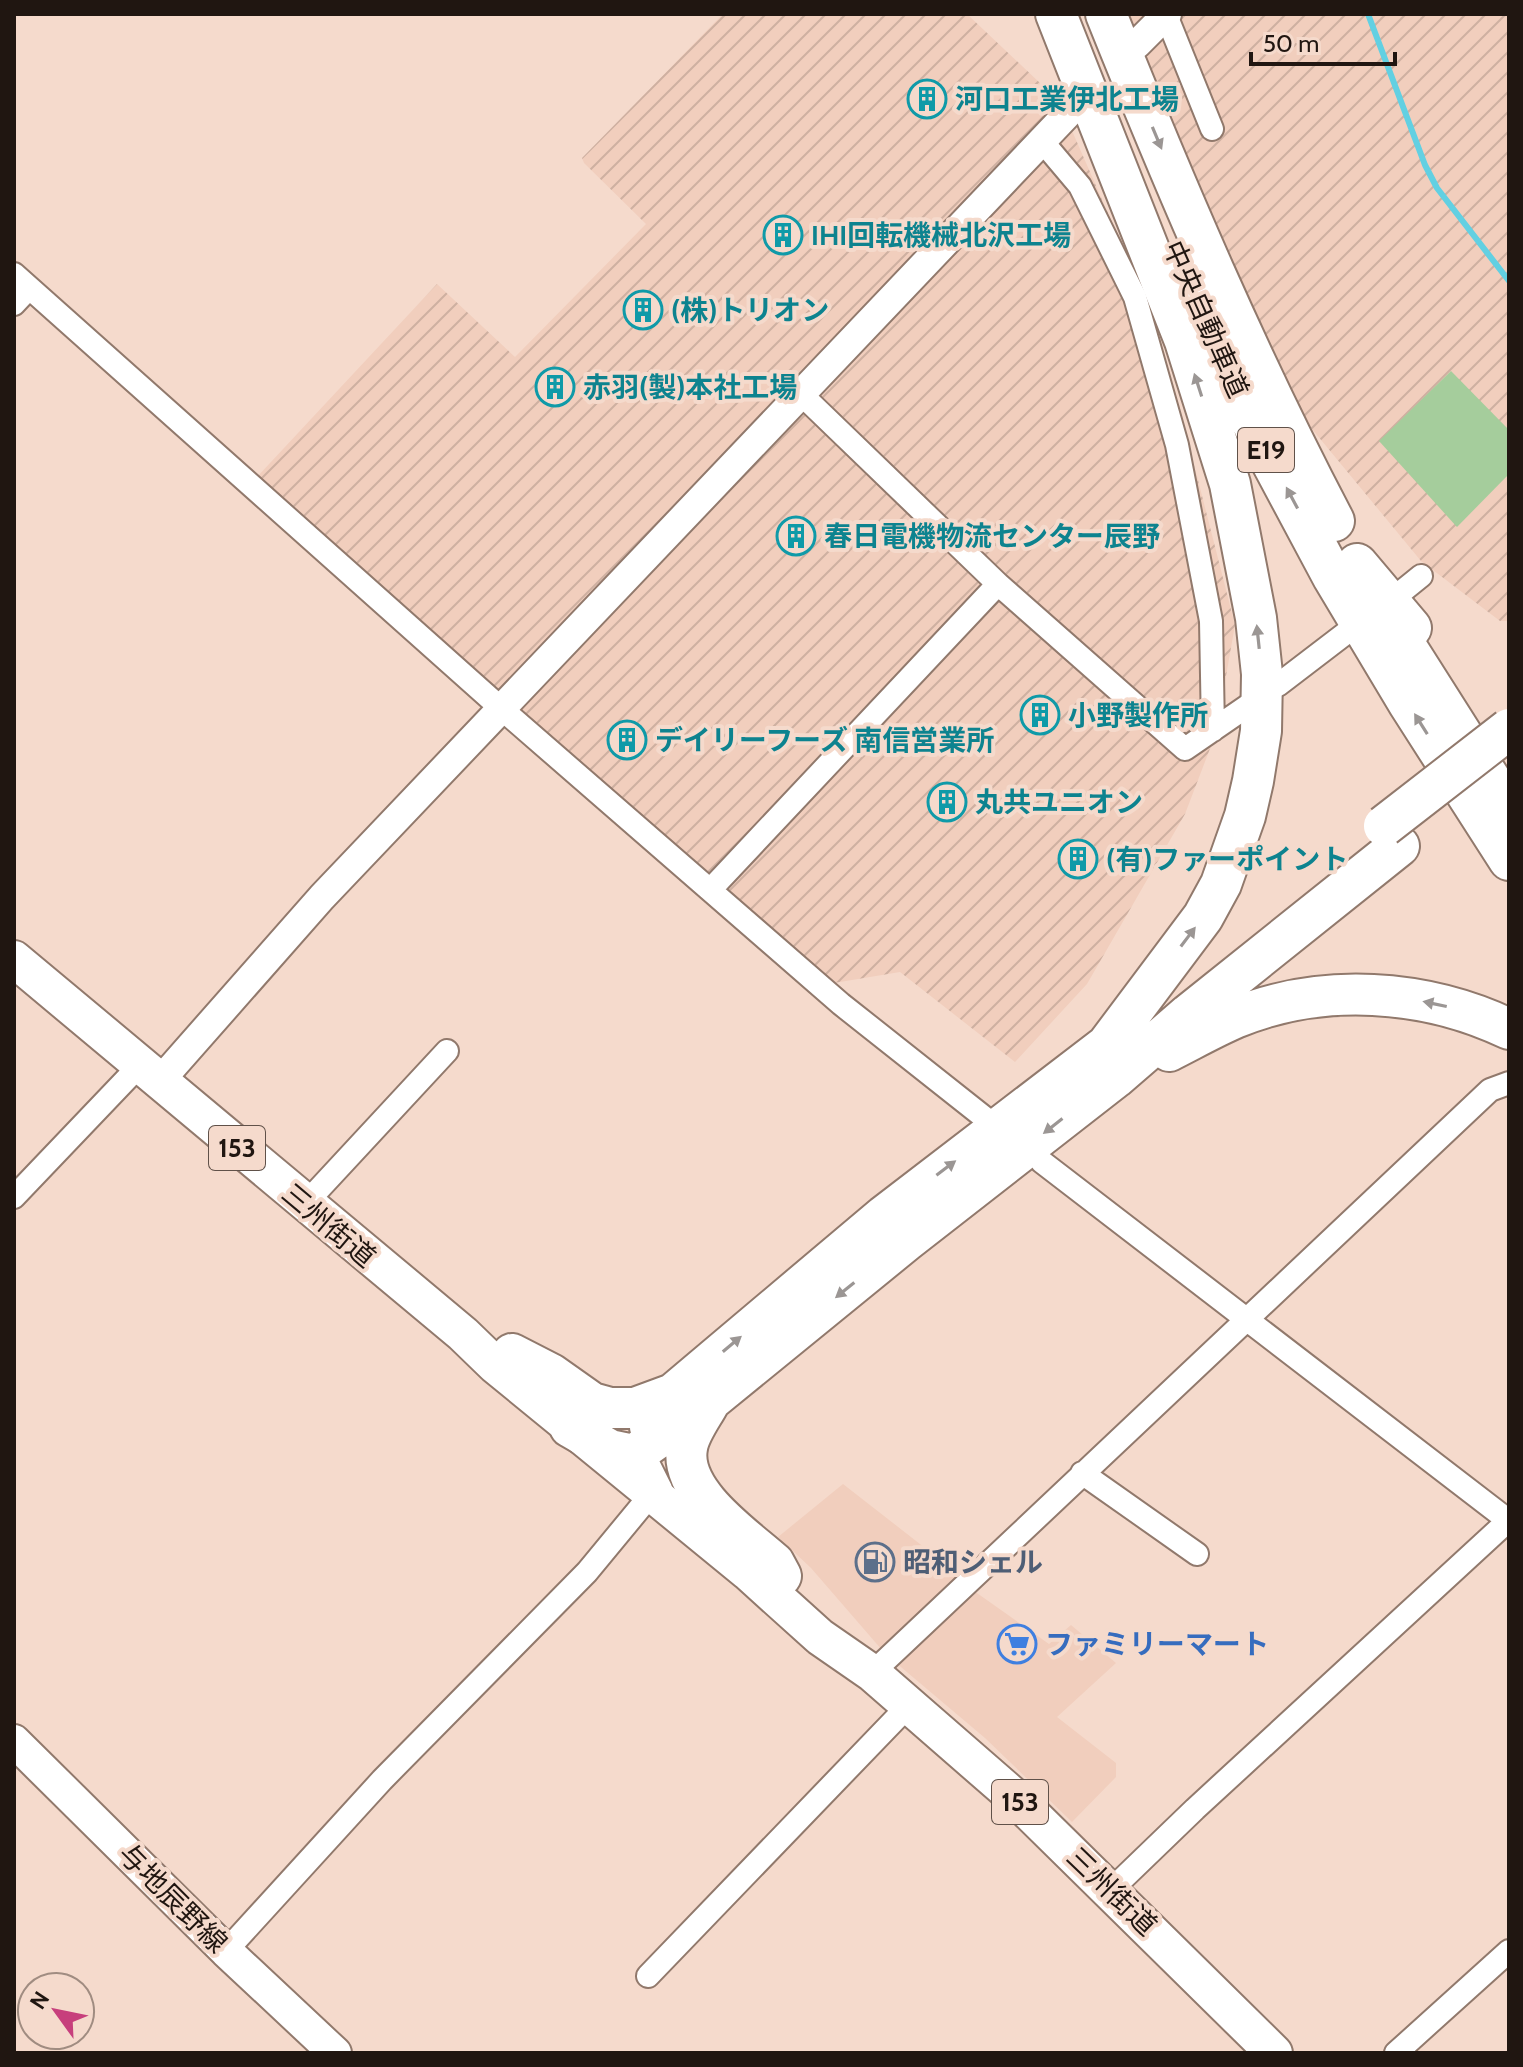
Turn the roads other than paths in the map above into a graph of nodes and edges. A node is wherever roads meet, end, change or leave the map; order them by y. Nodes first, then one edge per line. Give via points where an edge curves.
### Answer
1 (1056, 14) edge
2 (1074, 14) edge
3 (1106, 14) edge
4 (1166, 15) edge
5 (1137, 44) dead end
6 (1077, 104) dead end
7 (1212, 129) dead end
8 (1042, 141) junction
9 (19, 289) edge
10 (801, 394) junction
11 (1357, 564) junction
12 (1421, 576) dead end
13 (998, 584) junction
14 (1400, 593) dead end
15 (1346, 633) dead end
16 (1278, 685) dead end
17 (1249, 705) dead end
18 (503, 710) junction
19 (1509, 729) edge
20 (1213, 730) junction
21 (1509, 761) edge
22 (1509, 769) edge
23 (1509, 809) edge
24 (1391, 836) junction
25 (1509, 860) edge
26 (711, 889) junction
27 (14, 959) edge
28 (1509, 1029) edge
29 (447, 1051) dead end
30 (1111, 1061) junction
31 (149, 1074) junction
32 (1509, 1083) edge
33 (985, 1118) dead end
34 (1042, 1162) dead end
35 (14, 1197) edge
36 (305, 1204) junction
37 (1246, 1319) junction
38 (463, 1334) junction
39 (512, 1354) junction
40 (692, 1397) junction
41 (570, 1427) joint
42 (1082, 1473) junction
43 (650, 1476) junction
44 (1509, 1521) edge
45 (1197, 1554) dead end
46 (781, 1576) junction
47 (872, 1673) junction
48 (910, 1704) junction
49 (14, 1741) edge
50 (1111, 1890) junction
51 (226, 1951) junction
52 (1509, 1951) edge
53 (648, 1976) dead end
54 (335, 2053) edge
55 (1274, 2053) edge
56 (1396, 2053) edge

30 -> 1 highway via 1221,884 1253,781 1262,674 1226,470 1185,341
25 -> 2 highway, 中央自動車道 / E19 via 1333,577 1262,444
3 -> 11 highway, 中央自動車道 / E19 via 1262,375
4 - 5 street
4 - 7 street
6 - 8 street
8 - 10 street
8 - 20 street via 1080,186 1135,297 1177,445 1211,621
9 - 18 street
10 - 13 street
10 - 18 street
11 - 22 highway via 1405,619
11 - 23 highway, 中央自動車道 / E19
12 - 14 street
13 - 20 street via 1185,749
13 - 26 street
15 - 16 street
17 - 20 street
18 - 26 street
18 - 31 street
19 - 24 highway, bridge
21 - 24 highway
24 - 30 highway via 1242,941
26 - 33 street via 841,1004
27 - 31 highway, 三州街道 / 153
28 -> 30 highway via 1403,997 1339,995 1274,1005
29 - 36 street
30 - 40 highway via 906,1241
31 - 35 street
31 - 36 highway, 三州街道 / 153
32 - 37 street via 1490,1090
34 - 37 street
36 - 38 highway, 三州街道 / 153
37 - 42 street
37 - 44 street
38 - 39 highway, 三州街道 / 153
38 - 41 highway, 三州街道 / 153
39 - 40 highway via 592,1403 610,1408
39 - 43 highway, 三州街道 / 153
40 - 43 highway
40 - 46 highway via 687,1448 697,1491 774,1563
41 - 43 highway
42 - 45 street
42 - 47 street
43 - 46 highway, 三州街道 / 153
43 - 47 highway, 三州街道 / 153 via 820,1637
43 - 51 street via 587,1572 382,1780
44 - 50 street
46 - 47 highway, 三州街道 / 153
47 - 48 highway, 三州街道 / 153
48 - 50 highway, 三州街道 / 153
48 - 53 street
49 - 51 main road, 与地辰野線
50 - 55 highway, 三州街道 / 153
51 - 54 main road, 与地辰野線
52 - 56 street

